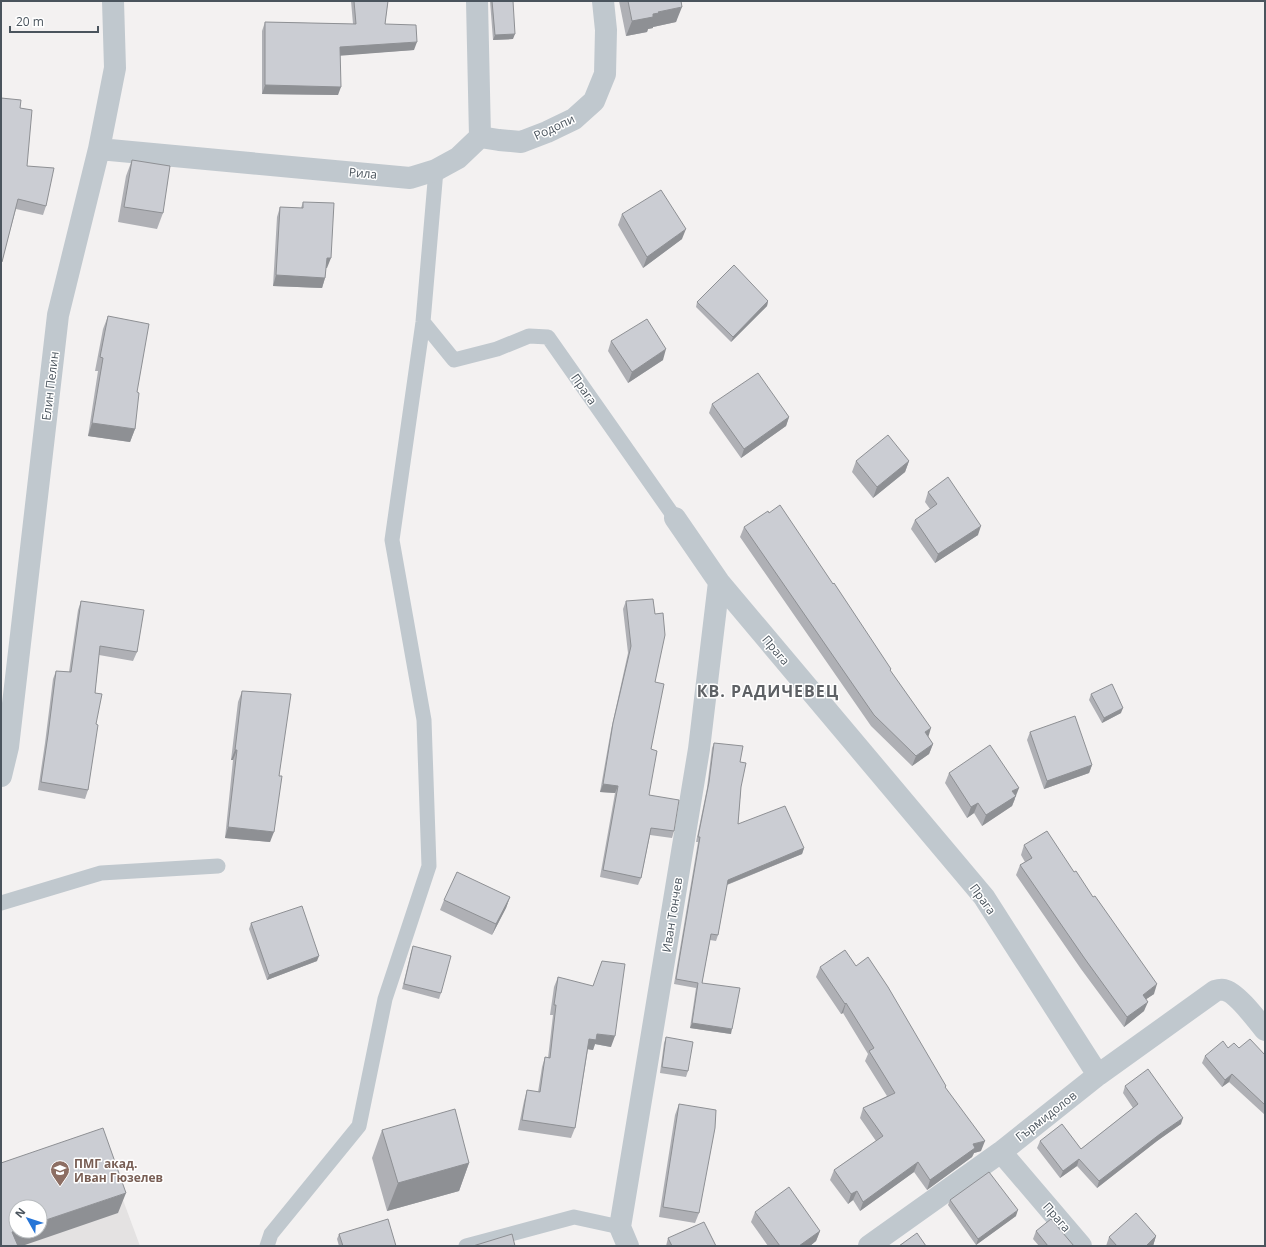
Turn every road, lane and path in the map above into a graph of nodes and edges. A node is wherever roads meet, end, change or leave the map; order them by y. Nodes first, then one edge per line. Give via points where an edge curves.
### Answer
1 (113, 1) edge
2 (477, 1) edge
3 (603, 1) edge
4 (480, 137) junction
5 (99, 149) junction
6 (436, 170) junction
7 (423, 322) junction
8 (675, 518) joint
9 (719, 582) junction
10 (1, 776) edge
11 (218, 866) dead end
12 (1, 903) edge
13 (1265, 1030) edge
14 (1098, 1075) junction
15 (1001, 1152) junction
16 (624, 1236) edge
17 (267, 1246) edge
18 (466, 1246) edge
19 (868, 1246) edge
20 (1082, 1246) edge

1 - 5 street, Елин Пелин via 115,68
2 - 4 street
3 - 4 street, Родопи via 606,30 605,74 594,102 574,119 521,142
4 - 6 street, Рила via 458,158
5 - 6 street, Рила via 410,178
5 - 10 street, Елин Пелин via 58,315 8,747
6 - 7 lane
7 - 8 lane, Прага via 454,360 497,349 529,336 548,337
7 - 17 lane via 392,540 424,720 429,866 385,1000 359,1126 271,1234
8 - 9 street, Прага
9 - 14 street, Прага via 984,897
9 - 16 street, Иван Тончев via 699,749
11 - 12 lane via 101,873
13 - 14 street, Гърмидолов via 1231,993 1223,989 1215,991
14 - 15 street, Гърмидолов
15 - 19 street, Гърмидолов
15 - 20 street, Прага
16 - 18 lane via 574,1217

